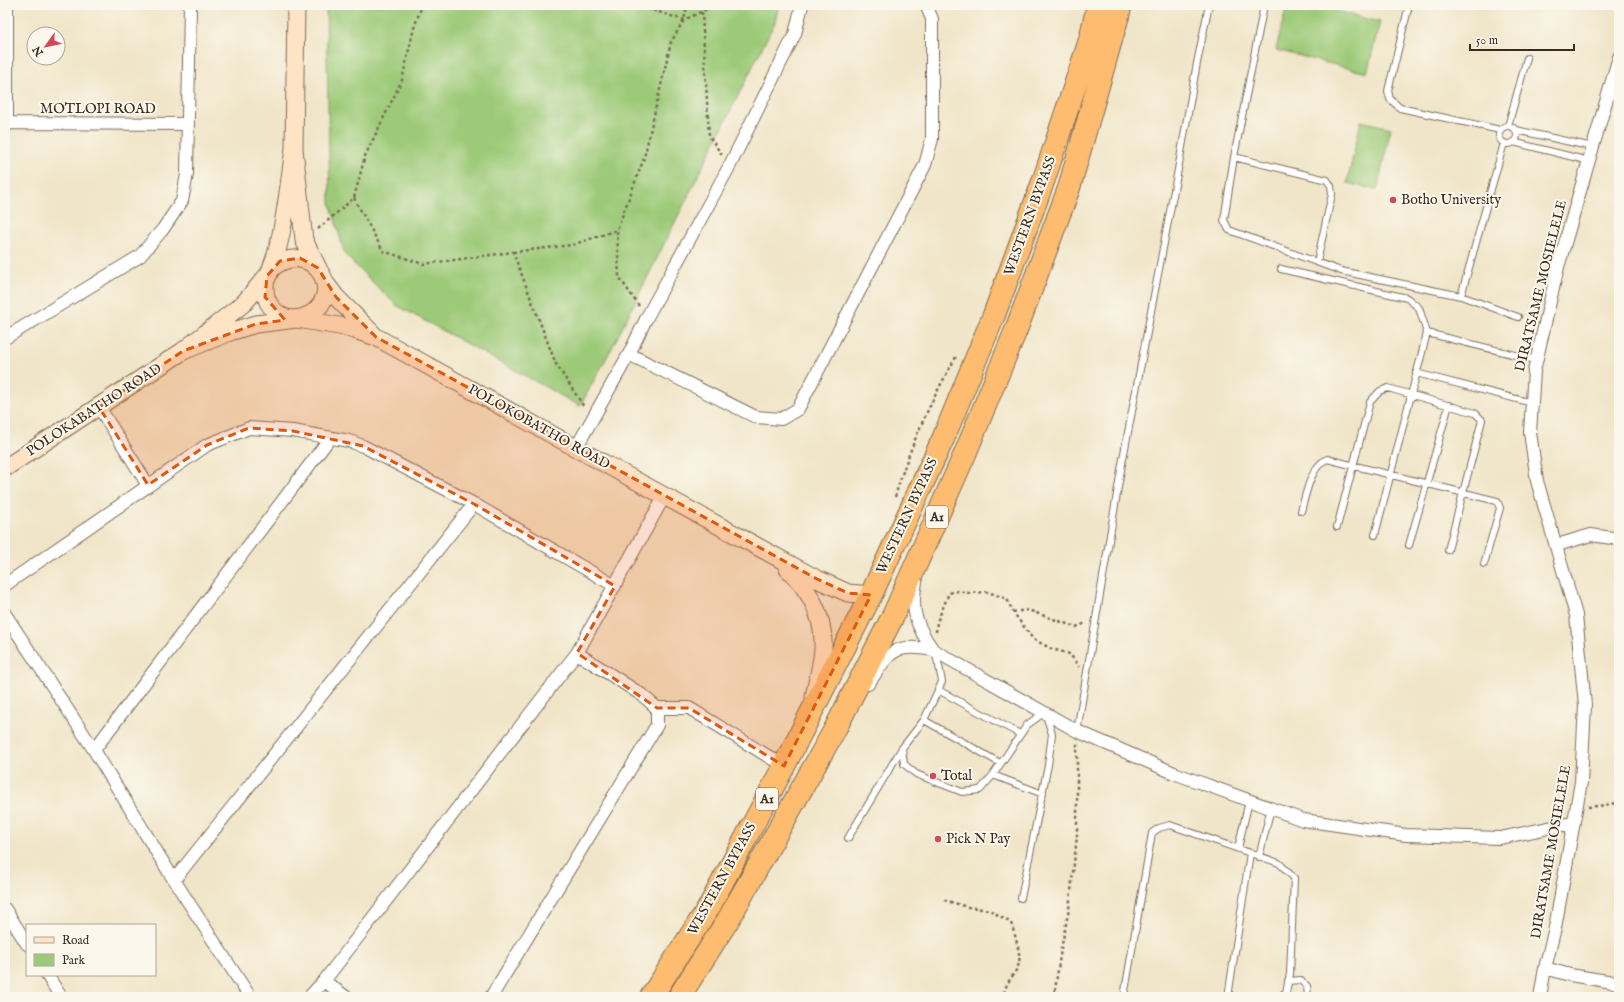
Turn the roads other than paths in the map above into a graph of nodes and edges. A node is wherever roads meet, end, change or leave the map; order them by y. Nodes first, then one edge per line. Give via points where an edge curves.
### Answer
1 (7, 5) edge
2 (190, 5) edge
3 (296, 5) edge
4 (802, 5) edge
5 (926, 5) edge
6 (1098, 5) edge
7 (1121, 5) edge
8 (1209, 5) edge
9 (1264, 5) edge
10 (1409, 5) edge
11 (1619, 56) edge
12 (1527, 58) dead end
13 (188, 124) junction
14 (6, 126) edge
15 (1508, 126) junction
16 (1500, 130) junction
17 (1516, 130) junction
18 (1504, 142) junction
19 (1513, 142) junction
20 (1593, 147) junction
21 (294, 149) junction
22 (1234, 157) junction
23 (1589, 161) junction
24 (1317, 262) junction
25 (1281, 270) dead end
26 (269, 272) junction
27 (321, 274) junction
28 (1461, 296) junction
29 (1518, 317) dead end
30 (297, 319) junction
31 (1427, 333) junction
32 (5, 338) edge
33 (376, 338) junction
34 (183, 351) junction
35 (629, 354) junction
36 (1536, 360) junction
37 (1416, 373) junction
38 (1411, 394) junction
39 (1532, 403) junction
40 (1448, 406) junction
41 (99, 407) junction
42 (330, 438) junction
43 (576, 448) junction
44 (1354, 465) junction
45 (5, 468) edge
46 (1390, 476) junction
47 (1425, 484) junction
48 (148, 485) junction
49 (950, 487) junction
50 (1463, 493) junction
51 (665, 495) junction
52 (474, 504) junction
53 (1301, 511) dead end
54 (1337, 527) dead end
55 (1375, 535) dead end
56 (1619, 539) edge
57 (1409, 545) dead end
58 (1557, 545) junction
59 (1448, 550) dead end
60 (774, 555) junction
61 (1484, 564) dead end
62 (5, 585) edge
63 (615, 586) junction
64 (871, 595) junction
65 (5, 614) edge
66 (933, 650) junction
67 (577, 653) junction
68 (938, 690) junction
69 (657, 708) junction
70 (1045, 712) junction
71 (812, 713) junction
72 (924, 720) junction
73 (834, 731) junction
74 (1077, 731) junction
75 (1020, 734) junction
76 (902, 748) junction
77 (94, 750) junction
78 (1000, 763) junction
79 (784, 766) junction
80 (993, 775) junction
81 (1042, 794) junction
82 (1250, 801) junction
83 (1271, 808) junction
84 (1572, 823) junction
85 (848, 838) dead end
86 (1238, 848) junction
87 (1250, 853) junction
88 (1260, 857) junction
89 (174, 880) junction
90 (1021, 898) dead end
91 (5, 909) edge
92 (26, 942) edge
93 (1545, 968) junction
94 (48, 976) edge
95 (324, 981) junction
96 (1288, 981) junction
97 (1619, 983) edge
98 (61, 997) edge
99 (250, 997) edge
100 (309, 997) edge
101 (346, 997) edge
102 (491, 997) edge
103 (651, 997) edge
104 (679, 997) edge
105 (1124, 997) edge
106 (1228, 997) edge
107 (1279, 997) edge
108 (1308, 997) edge
109 (1540, 997) edge

1 - 14 street
2 - 13 street
3 - 21 street
4 - 35 street via 795,34 729,167 647,316
5 - 35 street via 932,19 932,139 925,164 798,409 781,419 756,417
6 - 64 highway, WESTERN BYPASS / A1 via 1090,40 1044,179 994,314 943,440
7 - 49 highway, WESTERN BYPASS / A1 via 1069,188 1016,330
8 - 74 lane via 1123,456
9 - 22 lane
10 - 16 lane via 1388,91 1390,99 1400,108
11 - 20 street, DIRATSAME MOSIELELE
12 - 15 lane
13 - 14 street, MOTLOPI ROAD
13 - 32 street via 187,174 182,201 159,234 140,256
15 - 16 lane
15 - 17 lane
16 - 18 lane via 1500,139
17 - 19 lane via 1516,139
17 - 20 lane
18 - 19 lane
18 - 28 lane
19 - 23 lane
20 - 23 street, DIRATSAME MOSIELELE
21 - 26 street via 285,215
21 - 27 street via 304,240
22 - 24 lane via 1224,220 1229,230
22 - 24 lane via 1326,180 1331,186 1332,194
23 - 36 street, DIRATSAME MOSIELELE via 1558,268
24 - 28 lane via 1341,271
25 - 31 lane via 1407,298 1419,308
26 - 27 street via 280,261 300,258 310,262
26 - 30 street via 264,286 265,297 270,306 287,318
26 - 34 street via 244,302
27 - 30 street via 325,291 322,302 308,316
27 - 33 street via 336,297
28 - 29 lane
30 - 33 street, POLOKOBATHO ROAD via 345,327
30 - 34 street via 256,324
31 - 36 lane
31 - 37 lane
33 - 43 street, POLOKOBATHO ROAD
34 - 41 street, POLOKABATHO ROAD
35 - 43 street
36 - 39 street, DIRATSAME MOSIELELE
37 - 38 lane
37 - 39 lane
38 - 40 lane
38 - 44 lane via 1388,388 1380,390 1370,402
38 - 46 lane
39 - 58 street, DIRATSAME MOSIELELE via 1530,432 1537,482
40 - 47 lane
40 - 50 lane via 1474,413 1482,420
41 - 45 street, POLOKABATHO ROAD
41 - 48 street
42 - 48 street via 293,431 249,428 207,445
42 - 52 street via 363,446
42 - 77 street
43 - 51 street, POLOKOBATHO ROAD
44 - 46 lane
44 - 53 lane via 1327,459 1320,462
44 - 54 lane
46 - 47 lane
46 - 55 lane
47 - 50 lane
47 - 57 lane
48 - 62 street
49 - 66 street via 913,596 917,622
49 - 73 highway, WESTERN BYPASS / A1 via 893,616
50 - 59 lane
50 - 61 lane via 1497,501 1500,508
51 - 60 street, POLOKOBATHO ROAD
51 - 63 street
52 - 63 street
52 - 89 street
56 - 58 street via 1591,535
58 - 84 street, DIRATSAME MOSIELELE via 1576,615 1585,705 1580,782
60 - 64 street, POLOKOBATHO ROAD via 834,588 848,593
60 - 71 street via 805,587 821,624 823,643
63 - 67 street
64 - 71 highway, WESTERN BYPASS / A1
65 - 77 street
66 - 68 lane via 942,682
66 - 70 street
66 - 73 street via 905,647 886,658
67 - 69 street via 642,695
67 - 95 street
68 - 72 lane
68 - 75 lane
69 - 79 street via 689,708
69 - 102 street via 657,725
70 - 74 street
70 - 75 lane via 1027,725
70 - 81 lane via 1052,734
71 - 79 highway, WESTERN BYPASS / A1
72 - 76 lane
72 - 78 lane
73 - 104 highway, WESTERN BYPASS / A1 via 728,920
74 - 82 street via 1174,773
75 - 78 lane
76 - 80 lane via 904,764 916,774 962,792 980,790
76 - 85 lane
77 - 89 street
78 - 80 lane
79 - 103 highway, WESTERN BYPASS / A1 via 709,907
80 - 81 lane
81 - 90 lane
82 - 83 street
82 - 86 lane
83 - 84 street via 1303,820 1406,835 1500,838
83 - 88 lane
84 - 93 street, DIRATSAME MOSIELELE via 1555,928
86 - 87 lane
86 - 105 lane via 1170,825 1152,833
87 - 88 lane
87 - 106 lane
88 - 96 lane via 1280,863 1294,878
89 - 99 street
91 - 92 street
93 - 97 street
93 - 109 street, DIRATSAME MOSIELELE
94 - 98 street
95 - 100 street
95 - 101 street
96 - 107 lane via 1286,992
96 - 108 lane via 1300,980 1307,986

